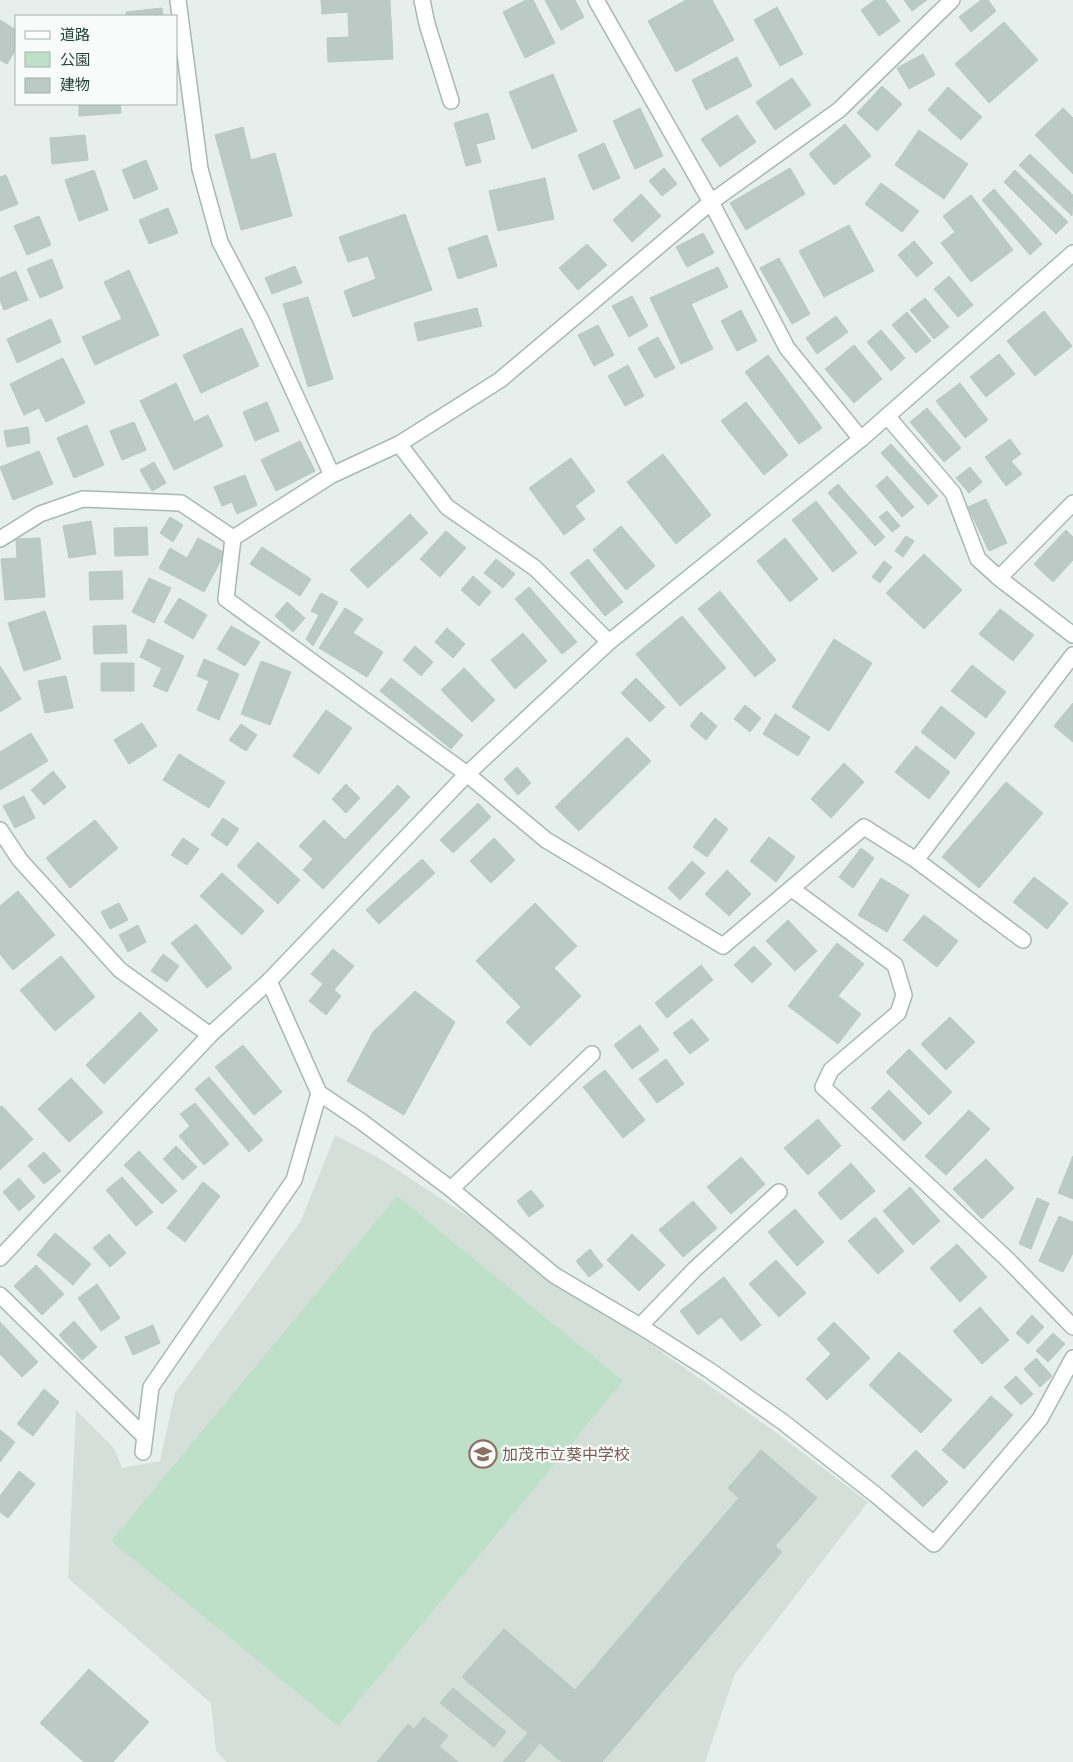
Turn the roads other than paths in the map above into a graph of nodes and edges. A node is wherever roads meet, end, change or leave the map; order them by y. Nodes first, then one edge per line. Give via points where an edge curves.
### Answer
1 (178, 0) edge
2 (422, 0) edge
3 (596, 0) edge
4 (952, 0) edge
5 (451, 101) dead end
6 (711, 202) junction
7 (1073, 253) edge
8 (887, 416) junction
9 (861, 439) junction
10 (399, 444) junction
11 (332, 475) junction
12 (1073, 503) edge
13 (233, 538) junction
14 (0, 539) edge
15 (999, 578) junction
16 (1073, 635) edge
17 (609, 642) junction
18 (1073, 655) edge
19 (467, 774) junction
20 (0, 830) edge
21 (916, 860) junction
22 (792, 889) junction
23 (1023, 940) dead end
24 (269, 981) junction
25 (210, 1035) junction
26 (592, 1054) dead end
27 (319, 1093) junction
28 (451, 1189) junction
29 (779, 1192) dead end
30 (0, 1258) edge
31 (0, 1295) edge
32 (640, 1326) junction
33 (1073, 1327) edge
34 (1073, 1358) edge
35 (145, 1437) junction
36 (143, 1452) dead end

1 - 11 street via 200,169 220,242 260,318
2 - 5 street
3 - 6 street
4 - 6 street via 839,110
6 - 9 street via 787,348
6 - 10 street via 500,380
7 - 8 street
8 - 9 street
8 - 15 street via 952,493 978,559
9 - 17 street
10 - 11 street
10 - 17 street via 448,508 535,568
11 - 13 street
12 - 15 street
13 - 14 street via 181,503 82,499 40,514
13 - 19 street via 226,599
15 - 16 street
17 - 19 street
18 - 21 street
19 - 22 street via 546,840 723,946
19 - 24 street
20 - 25 street via 20,860 120,970
21 - 22 street via 864,827
21 - 23 street
22 - 33 street via 895,965 904,994 898,1013 830,1070 823,1087 1007,1259
24 - 25 street
24 - 27 street
25 - 30 street
26 - 28 street
27 - 28 street
27 - 35 street via 294,1180 151,1387
28 - 32 street via 554,1275
29 - 32 street via 695,1269
31 - 35 street
32 - 34 street via 783,1422 934,1544 1040,1419
35 - 36 street

